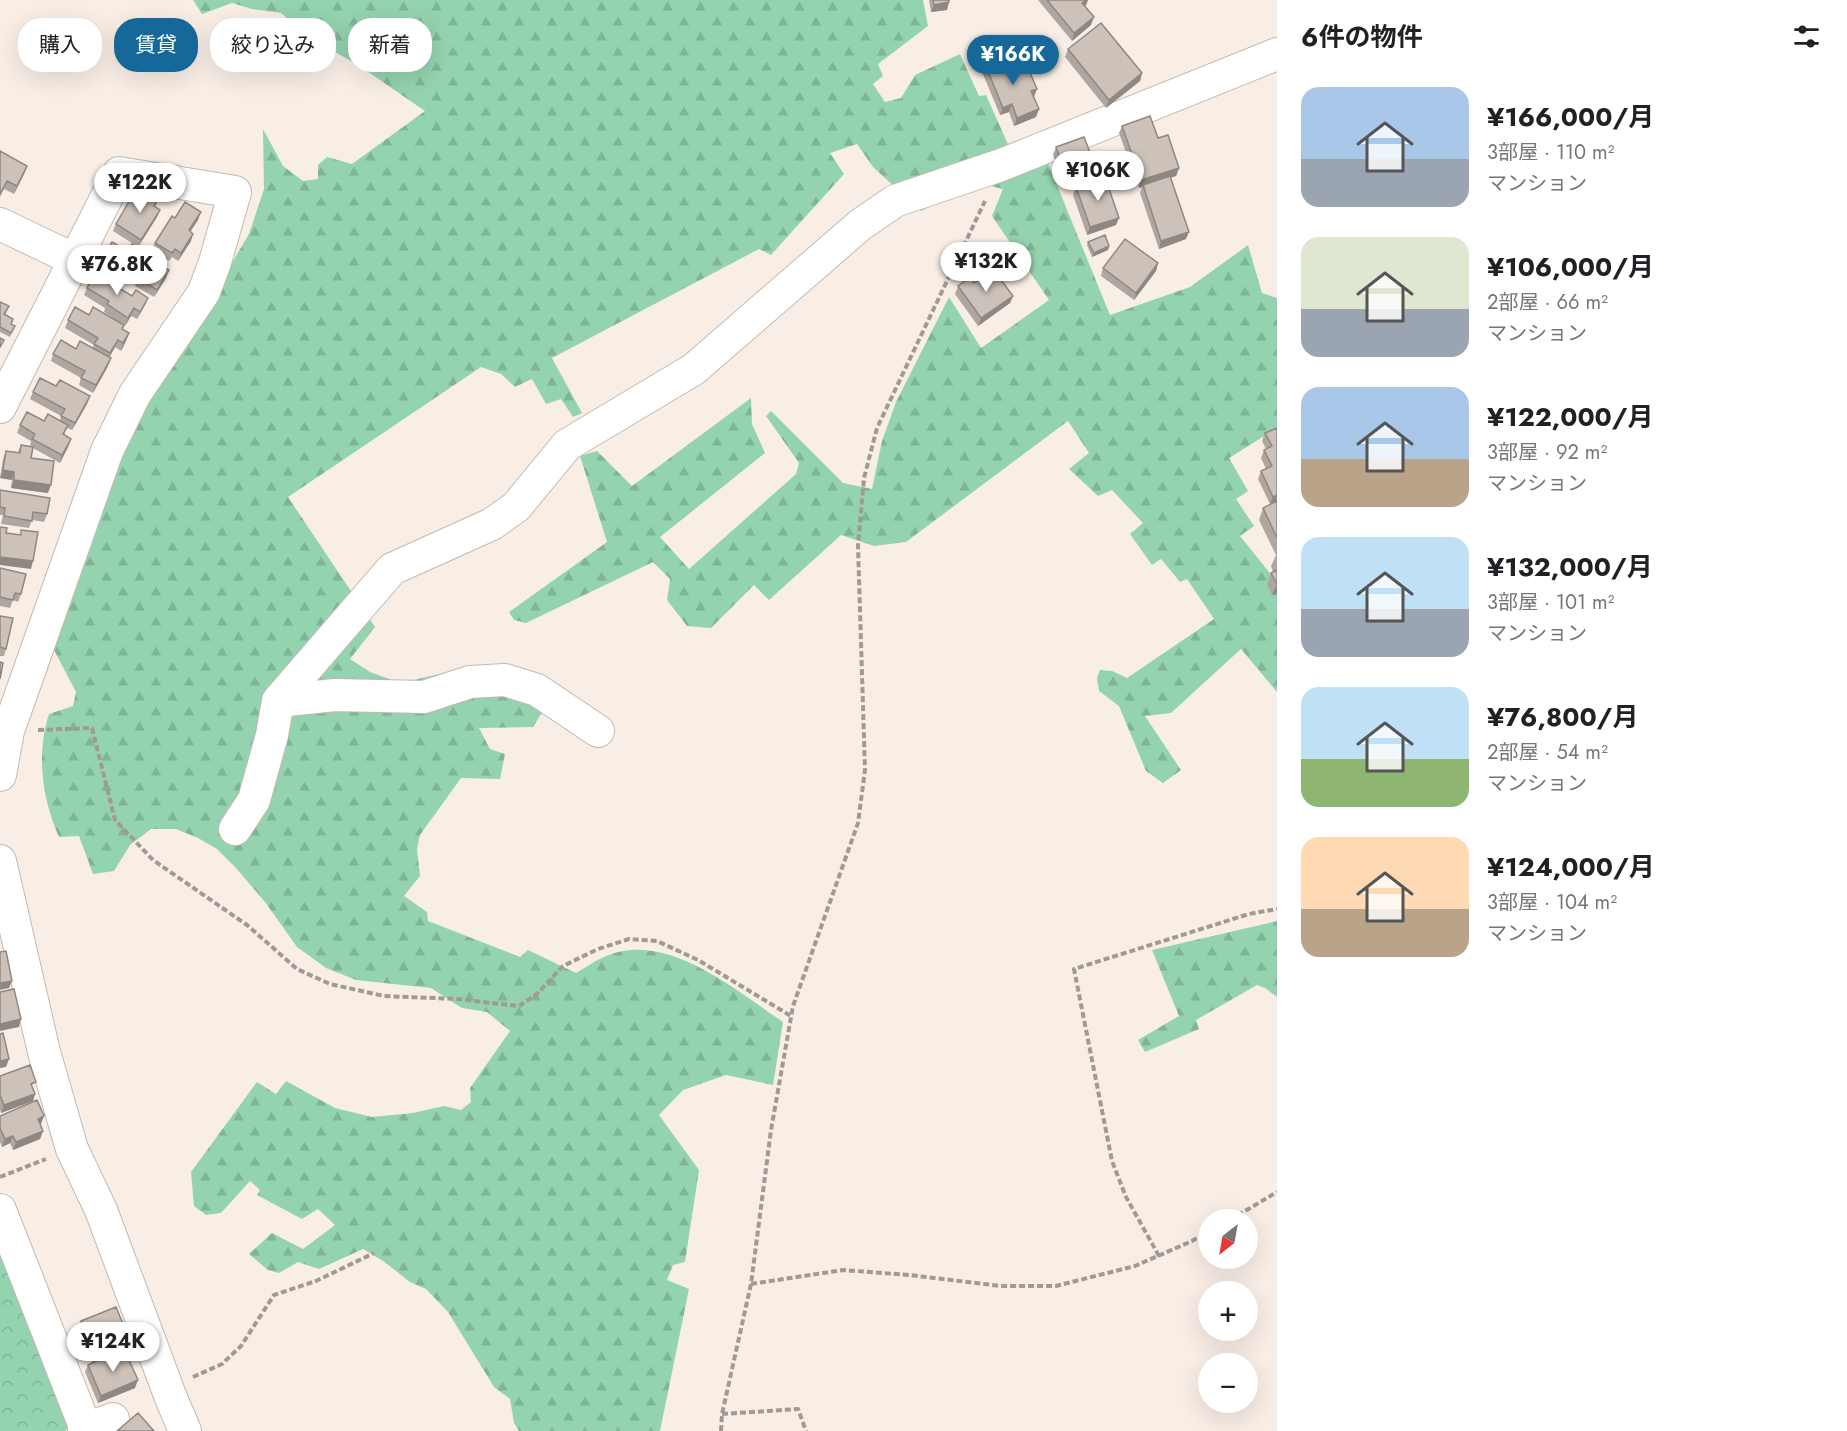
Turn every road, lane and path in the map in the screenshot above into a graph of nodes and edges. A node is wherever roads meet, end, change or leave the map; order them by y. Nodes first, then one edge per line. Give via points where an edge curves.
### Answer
1 (1277, 54) edge
2 (1002, 165) junction
3 (0, 224) edge
4 (75, 260) junction
5 (0, 407) edge
6 (278, 702) junction
7 (8, 731) junction
8 (598, 731) dead end
9 (0, 775) edge
10 (235, 829) dead end
11 (0, 861) edge
12 (1277, 909) edge
13 (791, 1016) junction
14 (72, 1149) junction
15 (0, 1177) edge
16 (1277, 1192) edge
17 (1248, 1209) edge
18 (0, 1210) edge
19 (1198, 1236) edge
20 (374, 1253) dead end
21 (1158, 1256) junction
22 (751, 1284) junction
23 (167, 1395) junction
24 (722, 1414) junction
25 (94, 1426) edge
26 (185, 1431) edge
27 (721, 1431) edge
28 (806, 1431) edge

1 - 2 street
2 - 6 street via 895,201 860,225 694,369 567,445 516,507 492,524 392,569
2 - 13 path via 877,428 864,478 858,546 865,770 860,812
3 - 4 street
4 - 5 street
4 - 7 street via 119,173 235,192 204,292 135,394 107,451
6 - 8 street via 335,695 424,697 470,682 505,680 537,690
6 - 10 street via 254,800
7 - 9 street
7 - 13 path via 92,728 115,820 153,860 247,925 297,969 330,984 384,996 519,1006 537,994 563,966 629,939 657,941 698,960
11 - 14 street via 44,1052
12 - 21 path via 1249,914 1074,969 1112,1161 1126,1197
13 - 22 path
14 - 15 path
14 - 23 street via 101,1210
16 - 17 path
18 - 25 street
19 - 21 path
20 - 23 path via 316,1281 274,1295 241,1346 222,1364
21 - 22 path via 1056,1287 1001,1286 843,1270
22 - 24 path
23 - 26 street
24 - 27 path
24 - 28 path via 798,1409

